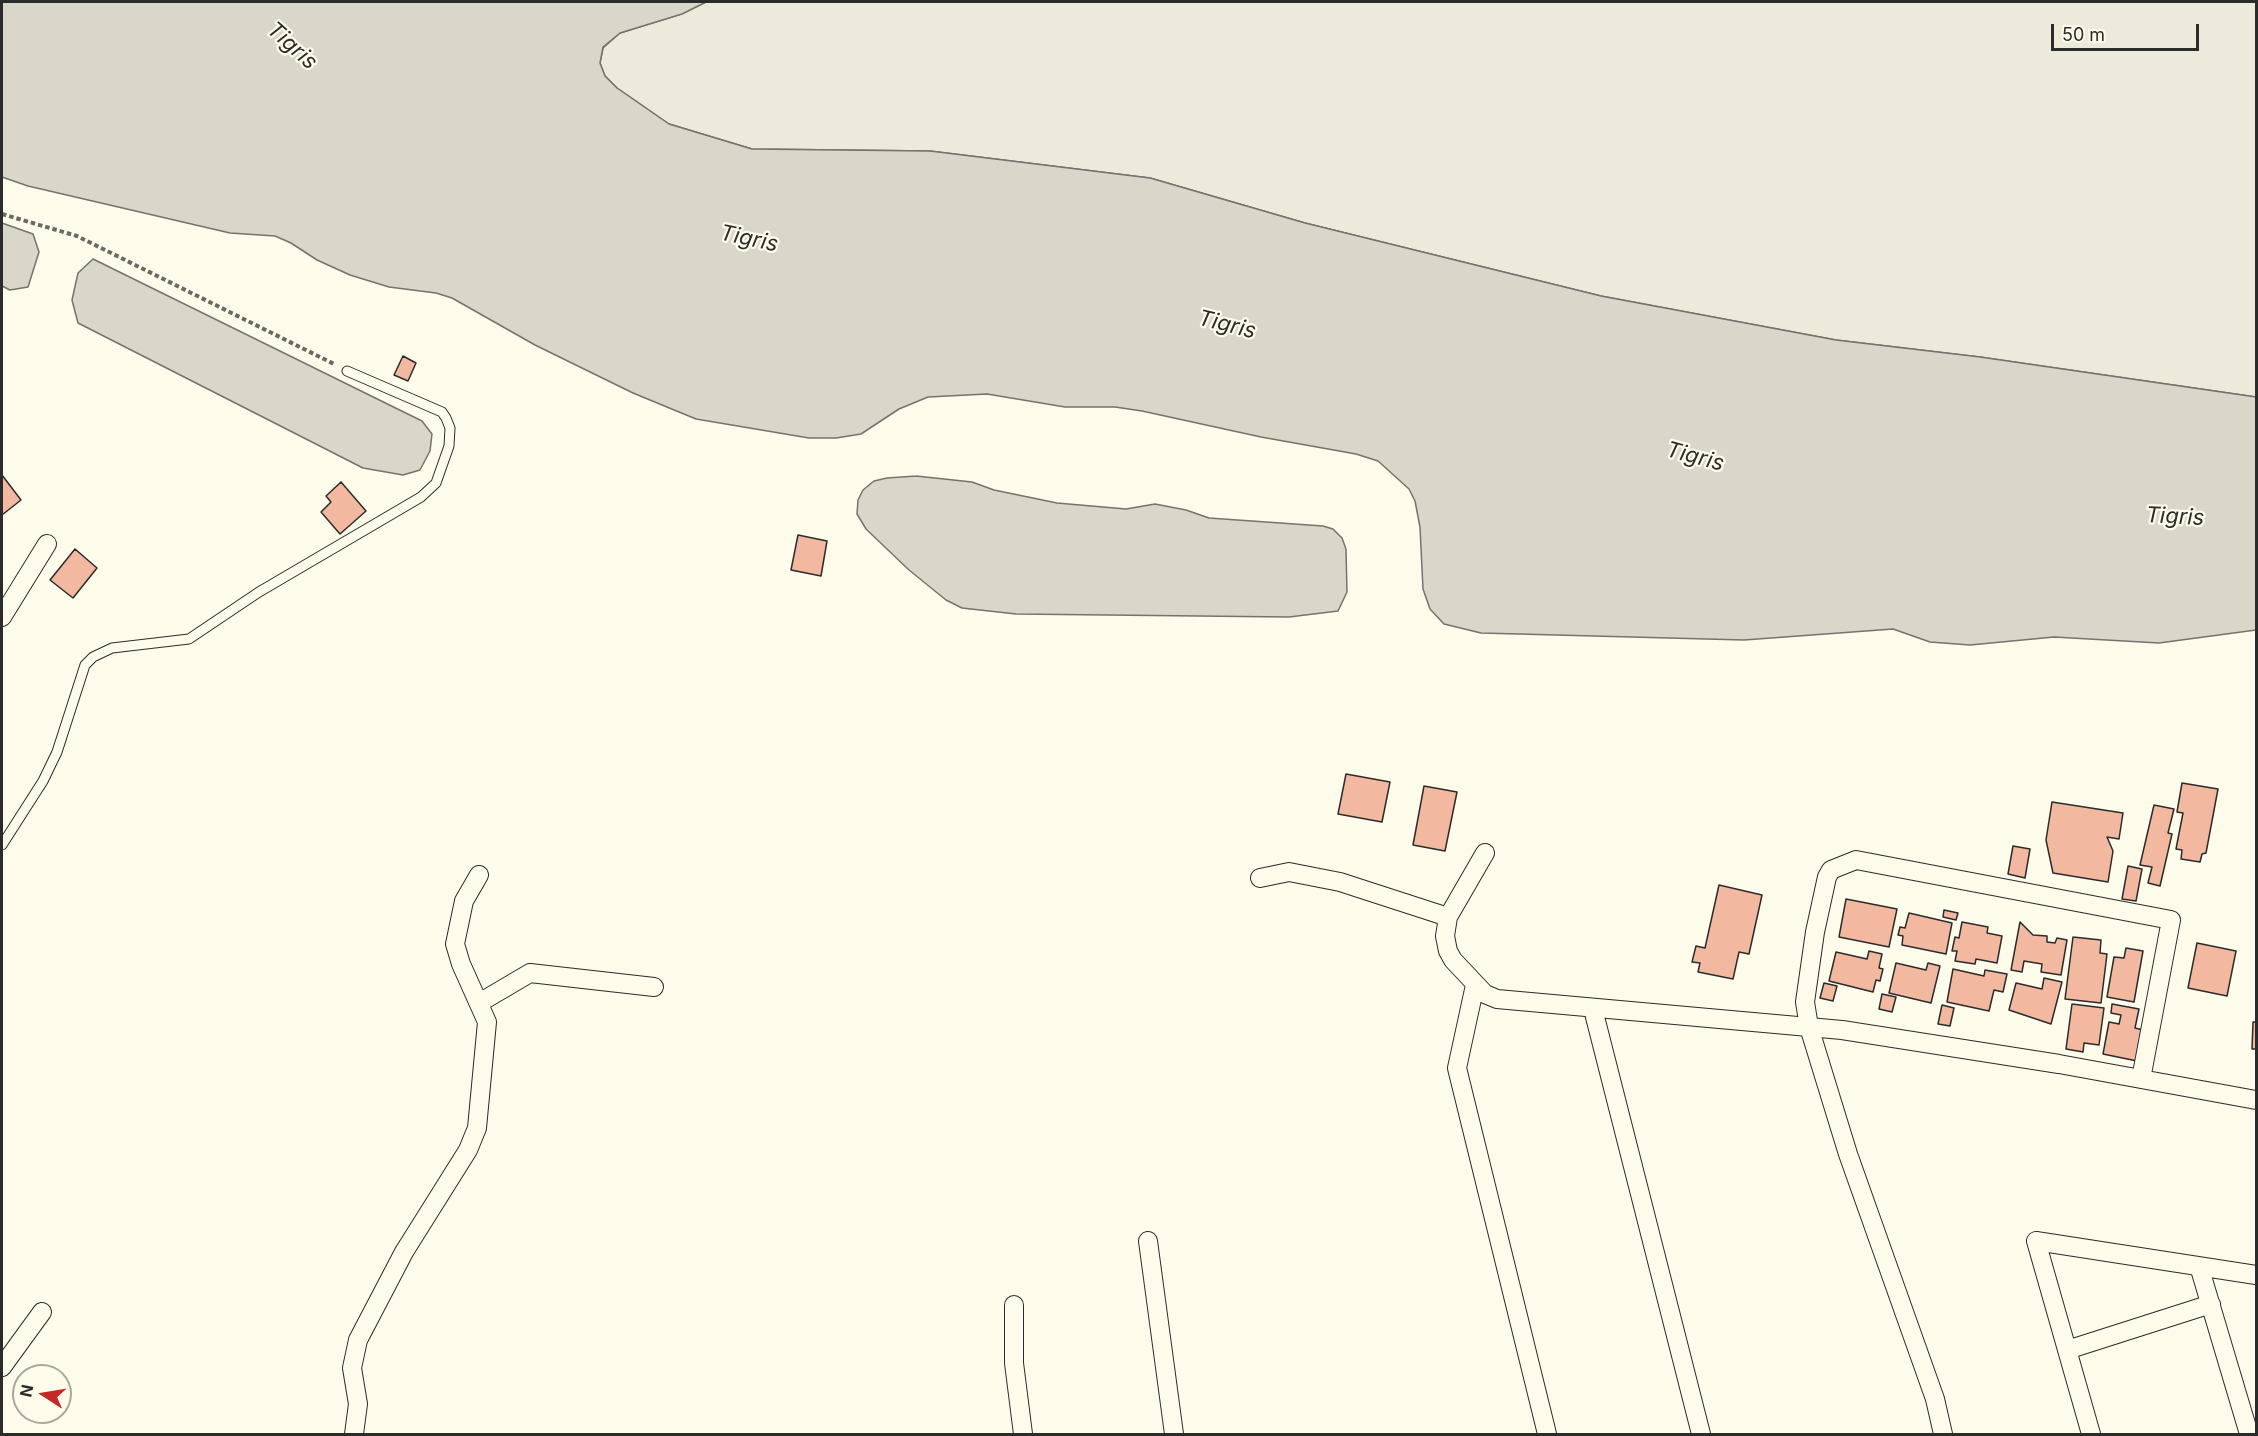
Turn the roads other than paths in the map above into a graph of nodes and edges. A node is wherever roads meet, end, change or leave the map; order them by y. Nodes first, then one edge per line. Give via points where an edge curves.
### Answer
1 (348, 371) road end
2 (47, 544) dead end
3 (2, 616) edge
4 (2, 845) edge
5 (1485, 852) dead end
6 (479, 875) dead end
7 (1260, 878) dead end
8 (1448, 917) junction
9 (1475, 985) junction
10 (654, 987) dead end
11 (478, 1003) junction
12 (1593, 1009) junction
13 (1809, 1027) junction
14 (2141, 1079) junction
15 (2256, 1100) edge
16 (1148, 1241) dead end
17 (2199, 1266) junction
18 (2256, 1275) edge
19 (2211, 1304) junction
20 (1014, 1305) dead end
21 (42, 1312) dead end
22 (2067, 1350) junction
23 (2, 1367) edge
24 (354, 1434) edge
25 (1023, 1434) edge
26 (1173, 1434) edge
27 (1547, 1434) edge
28 (1701, 1434) edge
29 (1944, 1434) edge
30 (2091, 1434) edge
31 (2248, 1434) edge

1 - 4 lane via 442,412 450,428 449,446 436,483 189,639 112,648 93,657 85,665 57,752 43,781
2 - 3 street
5 - 8 street
6 - 11 street via 464,901 455,944
7 - 8 street via 1289,872 1340,882
8 - 9 street via 1448,951
9 - 12 street via 1485,994 1504,1001
9 - 27 street via 1457,1068
10 - 11 street via 530,973
11 - 24 street via 487,1022 477,1128 358,1340 352,1368 358,1404
12 - 13 street
12 - 28 street
13 - 14 street
13 - 14 street via 1805,1002 1827,877 1832,870 1856,860 2171,920
13 - 29 street
14 - 15 street
16 - 26 street
17 - 18 street
17 - 19 street
17 - 22 street via 2036,1241
19 - 22 street
19 - 31 street
20 - 25 street via 1014,1363
21 - 23 street
22 - 30 street

